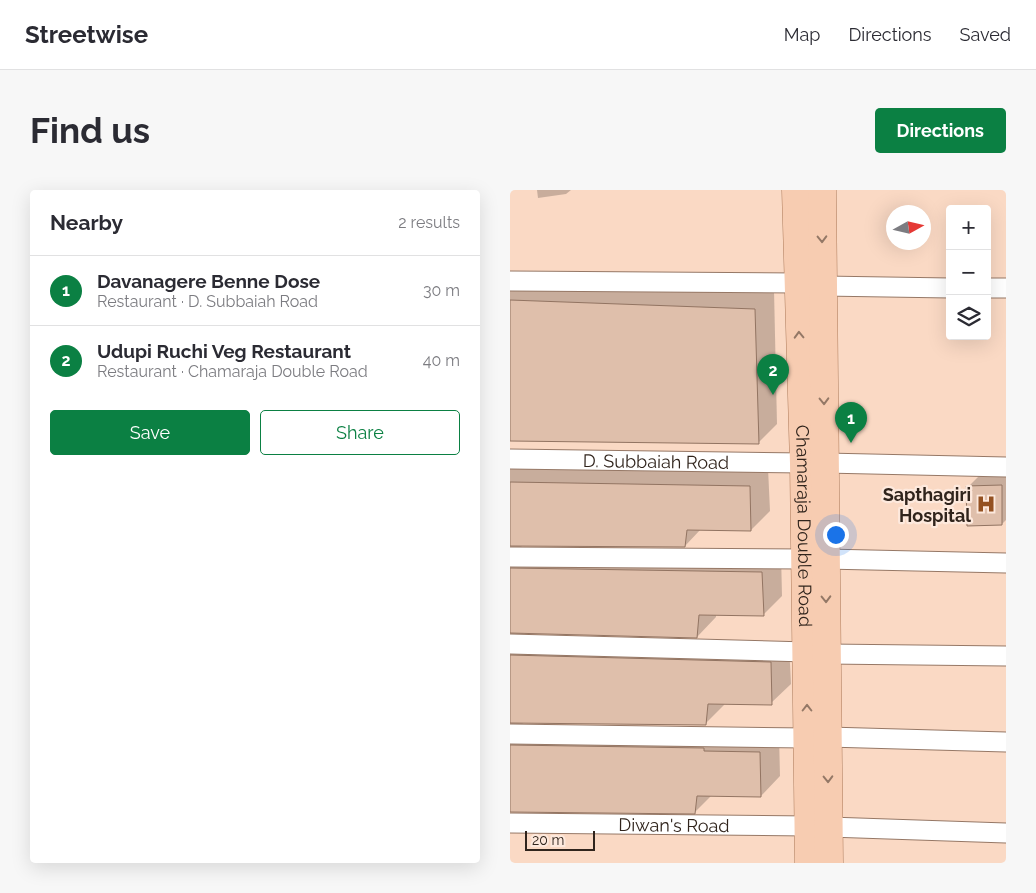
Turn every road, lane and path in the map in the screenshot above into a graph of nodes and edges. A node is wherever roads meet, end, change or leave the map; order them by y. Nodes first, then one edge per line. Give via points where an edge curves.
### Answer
1 (796, 190) edge
2 (822, 190) edge
3 (510, 281) edge
4 (810, 284) junction
5 (946, 288) edge
6 (991, 288) edge
7 (1006, 288) edge
8 (510, 459) edge
9 (814, 463) junction
10 (1006, 466) edge
11 (510, 556) edge
12 (815, 559) junction
13 (1006, 563) edge
14 (510, 644) edge
15 (817, 653) junction
16 (1006, 656) edge
17 (510, 734) edge
18 (818, 738) junction
19 (1006, 742) edge
20 (510, 823) edge
21 (819, 827) junction
22 (1006, 833) edge
23 (809, 863) edge
24 (829, 863) edge

1 - 4 main road, Chamaraja Double Road
2 -> 4 main road, Chamaraja Double Road
3 - 4 street
4 - 5 street
4 - 9 main road, Chamaraja Double Road
6 - 7 street
8 - 9 street, D. Subbaiah Road
9 - 10 street, D. Subbaiah Road
9 - 12 main road, Chamaraja Double Road
11 - 12 street
12 - 13 street
12 - 15 main road, Chamaraja Double Road
14 - 15 street
15 - 16 street
15 - 18 main road, Chamaraja Double Road
17 - 18 street
18 - 19 street
18 - 21 main road, Chamaraja Double Road
20 - 21 street, Diwan's Road
21 - 22 street, Diwan's Road
21 - 23 main road, Chamaraja Double Road
21 - 24 main road, Chamaraja Double Road

